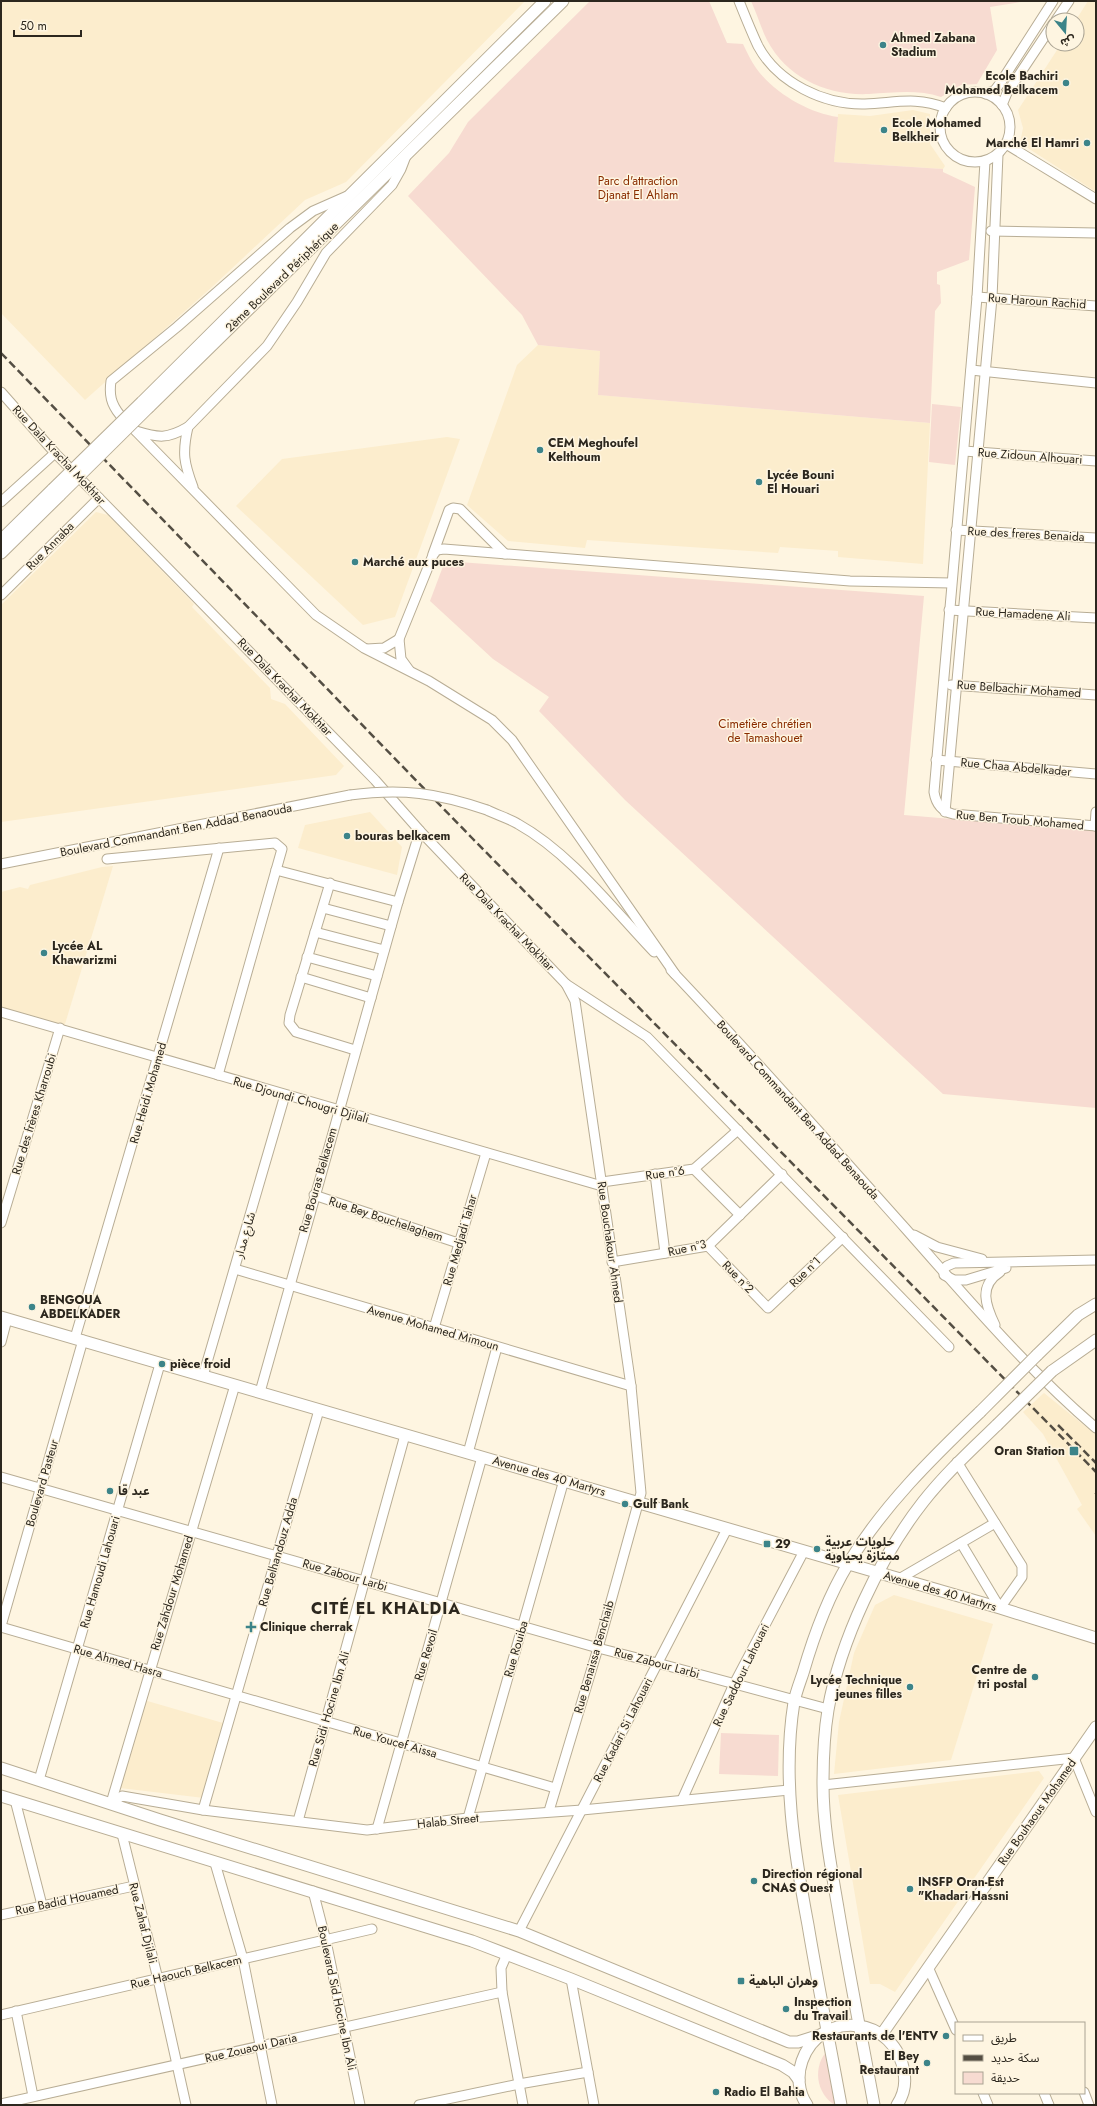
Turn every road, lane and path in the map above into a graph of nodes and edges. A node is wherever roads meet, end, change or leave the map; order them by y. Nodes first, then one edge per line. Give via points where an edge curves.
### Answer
1 (545, 1) edge
2 (563, 1) edge
3 (739, 1) edge
4 (1053, 1) edge
5 (1069, 1) edge
6 (1061, 12) edge
7 (1045, 36) edge
8 (986, 94) junction
9 (1002, 105) junction
10 (946, 108) junction
11 (1006, 144) junction
12 (998, 154) junction
13 (406, 156) junction
14 (985, 161) junction
15 (349, 195) junction
16 (1096, 199) edge
17 (982, 230) junction
18 (996, 231) junction
19 (1096, 233) edge
20 (977, 297) junction
21 (992, 298) junction
22 (1096, 306) edge
23 (970, 370) junction
24 (985, 371) junction
25 (1096, 383) edge
26 (2, 394) edge
27 (146, 404) junction
28 (188, 427) junction
29 (135, 431) junction
30 (964, 451) junction
31 (978, 452) junction
32 (55, 453) junction
33 (1096, 461) edge
34 (194, 490) junction
35 (57, 492) junction
36 (99, 498) junction
37 (1, 502) edge
38 (956, 530) junction
39 (971, 531) junction
40 (1096, 538) edge
41 (1, 540) edge
42 (1, 553) edge
43 (433, 554) junction
44 (505, 554) junction
45 (951, 583) junction
46 (1, 595) edge
47 (949, 610) junction
48 (963, 611) junction
49 (1096, 618) edge
50 (399, 639) junction
51 (364, 648) junction
52 (411, 672) junction
53 (942, 684) junction
54 (956, 685) junction
55 (1096, 695) edge
56 (936, 760) junction
57 (950, 761) junction
58 (1096, 774) edge
59 (945, 812) junction
60 (1096, 812) edge
61 (1095, 826) edge
62 (420, 831) junction
63 (219, 848) junction
64 (106, 859) dead end
65 (1, 864) edge
66 (276, 870) junction
67 (330, 883) junction
68 (398, 902) junction
69 (323, 908) junction
70 (391, 926) junction
71 (315, 932) junction
72 (384, 950) junction
73 (308, 957) junction
74 (675, 974) junction
75 (377, 976) junction
76 (301, 977) junction
77 (566, 984) junction
78 (371, 998) junction
79 (1, 1012) edge
80 (60, 1028) junction
81 (355, 1050) junction
82 (158, 1059) junction
83 (218, 1076) junction
84 (285, 1095) junction
85 (338, 1110) junction
86 (738, 1130) junction
87 (486, 1153) junction
88 (694, 1169) junction
89 (655, 1174) junction
90 (782, 1174) junction
91 (602, 1184) junction
92 (314, 1195) junction
93 (740, 1215) junction
94 (1, 1223) edge
95 (906, 1229) junction
96 (843, 1237) junction
97 (458, 1243) junction
98 (708, 1246) junction
99 (665, 1253) junction
100 (1096, 1260) edge
101 (612, 1262) junction
102 (1021, 1263) junction
103 (1006, 1268) junction
104 (235, 1269) junction
105 (944, 1275) junction
106 (288, 1286) junction
107 (1096, 1304) edge
108 (768, 1308) joint
109 (4, 1318) edge
110 (434, 1328) junction
111 (1000, 1334) junction
112 (79, 1339) junction
113 (1096, 1340) edge
114 (1, 1342) edge
115 (496, 1347) junction
116 (949, 1347) dead end
117 (160, 1364) junction
118 (203, 1376) junction
119 (235, 1384) junction
120 (631, 1386) junction
121 (260, 1392) junction
122 (319, 1410) junction
123 (1096, 1428) edge
124 (405, 1435) junction
125 (468, 1453) junction
126 (482, 1457) junction
127 (957, 1462) junction
128 (1, 1477) edge
129 (564, 1480) junction
130 (41, 1489) junction
131 (639, 1502) junction
132 (118, 1511) junction
133 (995, 1523) junction
134 (726, 1529) junction
135 (191, 1531) junction
136 (961, 1543) junction
137 (804, 1551) junction
138 (277, 1556) junction
139 (848, 1564) junction
140 (878, 1572) junction
141 (898, 1579) junction
142 (365, 1581) junction
143 (441, 1603) junction
144 (1000, 1608) junction
145 (523, 1626) junction
146 (1, 1627) edge
147 (1096, 1638) edge
148 (598, 1648) junction
149 (78, 1649) junction
150 (657, 1662) junction
151 (149, 1670) junction
152 (734, 1684) junction
153 (236, 1695) junction
154 (794, 1700) junction
155 (828, 1709) junction
156 (325, 1721) junction
157 (1096, 1727) edge
158 (400, 1743) junction
159 (1074, 1758) junction
160 (482, 1766) junction
161 (1, 1768) edge
162 (39, 1780) junction
163 (823, 1785) junction
164 (555, 1788) junction
165 (789, 1790) junction
166 (1, 1796) edge
167 (15, 1800) junction
168 (682, 1800) junction
169 (111, 1803) junction
170 (203, 1810) junction
171 (582, 1810) junction
172 (549, 1811) junction
173 (1096, 1812) edge
174 (468, 1818) junction
175 (298, 1821) junction
176 (377, 1829) junction
177 (122, 1834) junction
178 (215, 1863) junction
179 (134, 1886) junction
180 (313, 1891) junction
181 (42, 1905) junction
182 (1, 1915) edge
183 (372, 1929) dead end
184 (519, 1931) junction
185 (326, 1941) junction
186 (507, 1954) junction
187 (243, 1959) junction
188 (928, 1967) junction
189 (571, 1978) junction
190 (158, 1979) junction
191 (502, 1992) junction
192 (16, 2011) junction
193 (1, 2015) edge
194 (860, 2026) junction
195 (343, 2027) junction
196 (955, 2028) edge
197 (824, 2033) junction
198 (882, 2034) junction
199 (259, 2046) junction
200 (177, 2064) junction
201 (588, 2072) junction
202 (799, 2080) junction
203 (519, 2084) junction
204 (983, 2094) edge
205 (1044, 2094) edge
206 (1085, 2094) edge
207 (33, 2096) junction
208 (1, 2104) edge
209 (186, 2105) edge
210 (272, 2105) edge
211 (360, 2105) edge
212 (419, 2105) edge
213 (523, 2105) edge
214 (594, 2105) edge
215 (807, 2105) edge
216 (841, 2105) edge
217 (874, 2105) edge
218 (897, 2105) edge
219 (988, 2105) edge
220 (1049, 2105) edge
221 (1089, 2105) edge

1 - 15 main road, 2ème Boulevard Périphérique
2 - 13 main road, 2ème Boulevard Périphérique
3 - 10 street via 758,46 766,58 791,82 808,92 845,102 864,104 905,100 931,102
4 - 8 street via 1001,82 995,90
5 - 6 street
7 - 9 street via 1007,93
8 - 9 street
8 - 10 street via 975,92 958,97
9 - 11 street via 1009,117 1010,130
10 - 14 street via 940,122 941,136 946,147 953,155 969,162
11 - 12 street
11 - 16 street
12 - 14 street
12 - 18 street
13 - 27 main road, 2ème Boulevard Périphérique
13 - 28 street via 392,185 326,253 267,346
14 - 17 street
15 - 27 main road, 2ème Boulevard Périphérique
15 - 29 street via 313,211 290,228 111,381 112,405
17 - 18 street
17 - 20 street
18 - 19 street
18 - 21 street
20 - 21 street, Rue Haroun Rachid
20 - 23 street
21 - 22 street, Rue Haroun Rachid
21 - 24 street
23 - 24 street
23 - 30 street
24 - 25 street
24 - 31 street
26 - 32 street, Rue Dala Krachal Mokhtar
27 - 35 main road, 2ème Boulevard Périphérique, bridge
28 - 29 street via 166,437
28 - 34 street via 184,442 184,462
29 - 34 street
30 - 31 street, Rue Zidoun Alhouari
30 - 38 street
31 - 33 street, Rue Zidoun Alhouari
31 - 39 street
32 - 36 street, Rue Dala Krachal Mokhtar
32 - 37 street
34 - 51 street via 316,615
35 - 41 main road, 2ème Boulevard Périphérique
35 - 42 main road, 2ème Boulevard Périphérique
36 - 46 street, Rue Annaba
36 - 62 street, Rue Dala Krachal Mokhtar via 375,780
38 - 39 street, Rue des freres Benaida
38 - 45 street
39 - 40 street, Rue des freres Benaida
39 - 48 street
43 - 44 street via 444,549
43 - 44 street via 448,510 453,508 460,509
43 - 50 street
44 - 45 street via 850,581
45 - 47 street
47 - 48 street, Rue Hamadene Ali
47 - 53 street
48 - 49 street, Rue Hamadene Ali
48 - 54 street
50 - 51 street via 384,648
50 - 52 street via 401,659
51 - 52 street
52 - 74 street via 492,720 512,740
53 - 54 street, Rue Belbachir Mohamed
53 - 56 street
54 - 55 street, Rue Belbachir Mohamed
54 - 57 street
56 - 57 street, Rue Chaa Abdelkader
56 - 59 street via 934,792 938,805
57 - 58 street, Rue Chaa Abdelkader
57 - 59 street
59 - 61 street, Rue Ben Troub Mohamed
60 - 61 street
62 - 68 street, Rue Bouras Belkacem
62 - 77 street, Rue Dala Krachal Mokhtar
63 - 64 street
63 - 66 street via 275,842 282,849
63 - 82 street, Rue Heidi Mohamed
65 - 74 street, Boulevard Commandant Ben Addad Benaouda, bridge via 350,795 394,791 424,793 487,810 517,823 553,848
66 - 67 street
66 - 83 street
67 - 68 street
67 - 69 street
68 - 70 street, Rue Bouras Belkacem
69 - 70 street
69 - 71 street
70 - 72 street, Rue Bouras Belkacem
71 - 72 street
71 - 73 street
72 - 75 street, Rue Bouras Belkacem
73 - 75 street
73 - 76 street
74 - 95 street, Boulevard Commandant Ben Addad Benaouda
75 - 78 street, Rue Bouras Belkacem
76 - 78 street
76 - 81 street via 289,1019 291,1027 296,1032
77 - 86 street via 647,1037
77 - 91 street, Rue Bouchakour Ahmed via 575,1001
78 - 81 street, Rue Bouras Belkacem
79 - 80 street, Rue Djoundi Chougri Djilali
80 - 82 street, Rue Djoundi Chougri Djilali
80 - 94 street, Rue des frères Kharroubi
81 - 85 street, Rue Bouras Belkacem
82 - 83 street, Rue Djoundi Chougri Djilali
82 - 112 street, Rue Heidi Mohamed
83 - 84 street, Rue Djoundi Chougri Djilali
84 - 85 street, Rue Djoundi Chougri Djilali
84 - 104 street, شارع مدار
85 - 87 street, Rue Djoundi Chougri Djilali
85 - 92 street, Rue Bouras Belkacem
86 - 88 street, Rue n°6
86 - 90 street
87 - 91 street, Rue Djoundi Chougri Djilali
87 - 97 street, Rue Medjadi Tahar
88 - 89 street, Rue n°6
88 - 93 street
89 - 91 street, Rue n°6
89 - 99 street
90 - 93 street, Rue n°3
90 - 96 street
91 - 101 street, Rue Bouchakour Ahmed
92 - 97 street, Rue Bey Bouchelaghem
92 - 106 street, Rue Bouras Belkacem
93 - 98 street, Rue n°3
95 - 102 street via 924,1241 951,1252 981,1259
95 - 105 street, Boulevard Commandant Ben Addad Benaouda
96 - 108 street, Rue n°1
96 - 116 street
97 - 110 street, Rue Medjadi Tahar
98 - 99 street, Rue n°3
98 - 108 street, Rue n°2
99 - 101 street, Rue n°3
100 - 102 street
101 - 120 street, Rue Bouchakour Ahmed
102 - 103 street
102 - 105 street via 954,1263 945,1268
103 - 105 street via 966,1280 954,1280
103 - 111 street via 991,1279 985,1292 988,1310
104 - 106 street, Avenue Mohamed Mimoun
104 - 118 street, شارع مدار
105 - 111 street, Boulevard Commandant Ben Addad Benaouda
106 - 110 street, Avenue Mohamed Mimoun
106 - 121 street, Rue Bouras Belkacem
107 - 139 main road, bridge via 1078,1315 915,1477 890,1506
109 - 112 main road, Avenue des 40 Martyrs
109 - 114 street
110 - 115 street, Avenue Mohamed Mimoun
111 - 123 street, Boulevard Commandant Ben Addad Benaouda
112 - 117 main road, Avenue des 40 Martyrs
112 - 130 street, Boulevard Pasteur
113 - 127 main road, bridge via 1052,1371
115 - 120 street, Avenue Mohamed Mimoun
115 - 125 street
117 - 118 main road, Avenue des 40 Martyrs
117 - 132 street, Rue Hamoudi Lahouari
118 - 119 main road, Avenue des 40 Martyrs
119 - 121 main road, Avenue des 40 Martyrs
119 - 135 street, Rue Zahdour Mohamed
120 - 131 street, Rue Bouchakour Ahmed via 641,1493
121 - 122 main road, Avenue des 40 Martyrs
122 - 124 main road, Avenue des 40 Martyrs
122 - 138 street, Rue Belhandouz Adda
124 - 125 main road, Avenue des 40 Martyrs
124 - 142 street, Rue Sidi Hocine Ibn Ali
125 - 126 main road, Avenue des 40 Martyrs
126 - 129 main road, Avenue des 40 Martyrs
126 - 143 street, Rue Revoil
127 - 133 street
127 - 140 main road via 922,1504
128 - 130 street, Rue Zabour Larbi
129 - 131 main road, Avenue des 40 Martyrs
129 - 145 street, Rue Rouiba
130 - 132 street, Rue Zabour Larbi
130 - 146 street, Boulevard Pasteur
131 - 134 main road, Avenue des 40 Martyrs
131 - 148 street, Rue Benaissa Benchaib
132 - 135 street, Rue Zabour Larbi
132 - 149 street, Rue Hamoudi Lahouari
133 - 136 street
133 - 144 street via 1022,1566 1022,1577
134 - 137 main road, Avenue des 40 Martyrs
134 - 150 street, Rue Kadari Si Lahouari
135 - 138 street, Rue Zabour Larbi
135 - 151 street, Rue Zahdour Mohamed
136 - 141 street
136 - 144 street
137 - 139 main road, Avenue des 40 Martyrs
137 - 152 street, Rue Saddour Lahouari
138 - 142 street, Rue Zabour Larbi
138 - 153 street, Rue Belhandouz Adda
139 - 140 main road, Avenue des 40 Martyrs
139 - 154 main road via 819,1625
140 - 141 main road, Avenue des 40 Martyrs
140 - 155 main road via 860,1610 840,1664
141 - 144 main road, Avenue des 40 Martyrs
142 - 143 street, Rue Zabour Larbi
142 - 156 street, Rue Sidi Hocine Ibn Ali
143 - 145 street, Rue Zabour Larbi
143 - 158 street, Rue Revoil
144 - 147 main road, Avenue des 40 Martyrs
145 - 148 street, Rue Zabour Larbi
145 - 160 street, Rue Rouiba
146 - 149 street, Rue Ahmed Hasra
148 - 150 street, Rue Zabour Larbi
148 - 164 street, Rue Benaissa Benchaib
149 - 151 street, Rue Ahmed Hasra
149 - 162 street, Rue Hamoudi Lahouari
150 - 152 street, Rue Zabour Larbi
150 - 171 street, Rue Kadari Si Lahouari
151 - 153 street, Rue Ahmed Hasra
151 - 169 street, Rue Zahdour Mohamed
152 - 154 street, Rue Zabour Larbi
152 - 168 street, Rue Saddour Lahouari
153 - 156 street, Rue Youcef Aissa
153 - 170 street, Rue Belhandouz Adda
154 - 155 street, Rue Zabour Larbi
154 - 165 main road
155 - 163 main road
156 - 158 street, Rue Youcef Aissa
156 - 175 street, Rue Sidi Hocine Ibn Ali
157 - 159 main road, Rue Bouhaous Mohamed
158 - 160 street, Rue Youcef Aissa
158 - 176 street, Rue Revoil
159 - 163 street
159 - 173 street
159 - 188 main road, Rue Bouhaous Mohamed
160 - 164 street, Rue Youcef Aissa
160 - 174 street, Rue Rouiba
161 - 162 main road
162 - 169 main road
163 - 194 main road via 828,1843
164 - 172 street, Rue Benaissa Benchaib
165 - 168 street, Halab Street
165 - 197 main road via 795,1851
166 - 167 main road
167 - 177 main road
167 - 181 street
168 - 171 street, Halab Street
169 - 170 street, Halab Street via 122,1796
169 - 184 main road
170 - 175 street, Halab Street
171 - 172 street, Halab Street
171 - 184 street, Rue Kadari Si Lahouari
172 - 174 street, Halab Street
174 - 176 street, Halab Street
175 - 176 street, Halab Street via 367,1830
177 - 178 main road
177 - 179 street, Rue Zahaf Djilali
178 - 180 main road
178 - 187 street
179 - 181 street, Rue Badid Houamed
179 - 190 street, Rue Zahaf Djilali
180 - 185 street, Boulevard Sid Hocine Ibn Ali
180 - 186 main road via 404,1918
181 - 182 street, Rue Badid Houamed
183 - 185 street, Rue Haouch Belkacem
184 - 197 main road via 789,2042 798,2042
185 - 187 street, Rue Haouch Belkacem
185 - 195 street, Boulevard Sid Hocine Ibn Ali
186 - 189 main road
186 - 191 street via 501,1968
187 - 190 street, Rue Haouch Belkacem
187 - 199 street
188 - 196 street
188 - 198 main road, Rue Bouhaous Mohamed
189 - 201 street
189 - 202 main road via 782,2065 793,2072
190 - 192 street, Rue Haouch Belkacem
190 - 200 street, Rue Zahaf Djilali
191 - 195 street, Rue Zouaoui Daria
191 - 203 street
192 - 193 street, Rue Haouch Belkacem
192 - 207 street
194 - 197 main road via 841,2026
194 - 198 main road
194 - 217 main road
195 - 199 street, Rue Zouaoui Daria
195 - 211 street, Boulevard Sid Hocine Ibn Ali
197 - 202 main road via 811,2044 804,2055
197 - 216 main road
198 - 218 main road via 899,2053 904,2065 904,2090
199 - 200 street, Rue Zouaoui Daria
199 - 210 street
200 - 207 street, Rue Zouaoui Daria
200 - 209 street, Rue Zahaf Djilali
201 - 203 street
201 - 214 street
202 - 215 main road via 800,2091
203 - 212 street
203 - 213 street
204 - 219 street
205 - 220 street
206 - 221 street
207 - 208 street, Rue Zouaoui Daria

